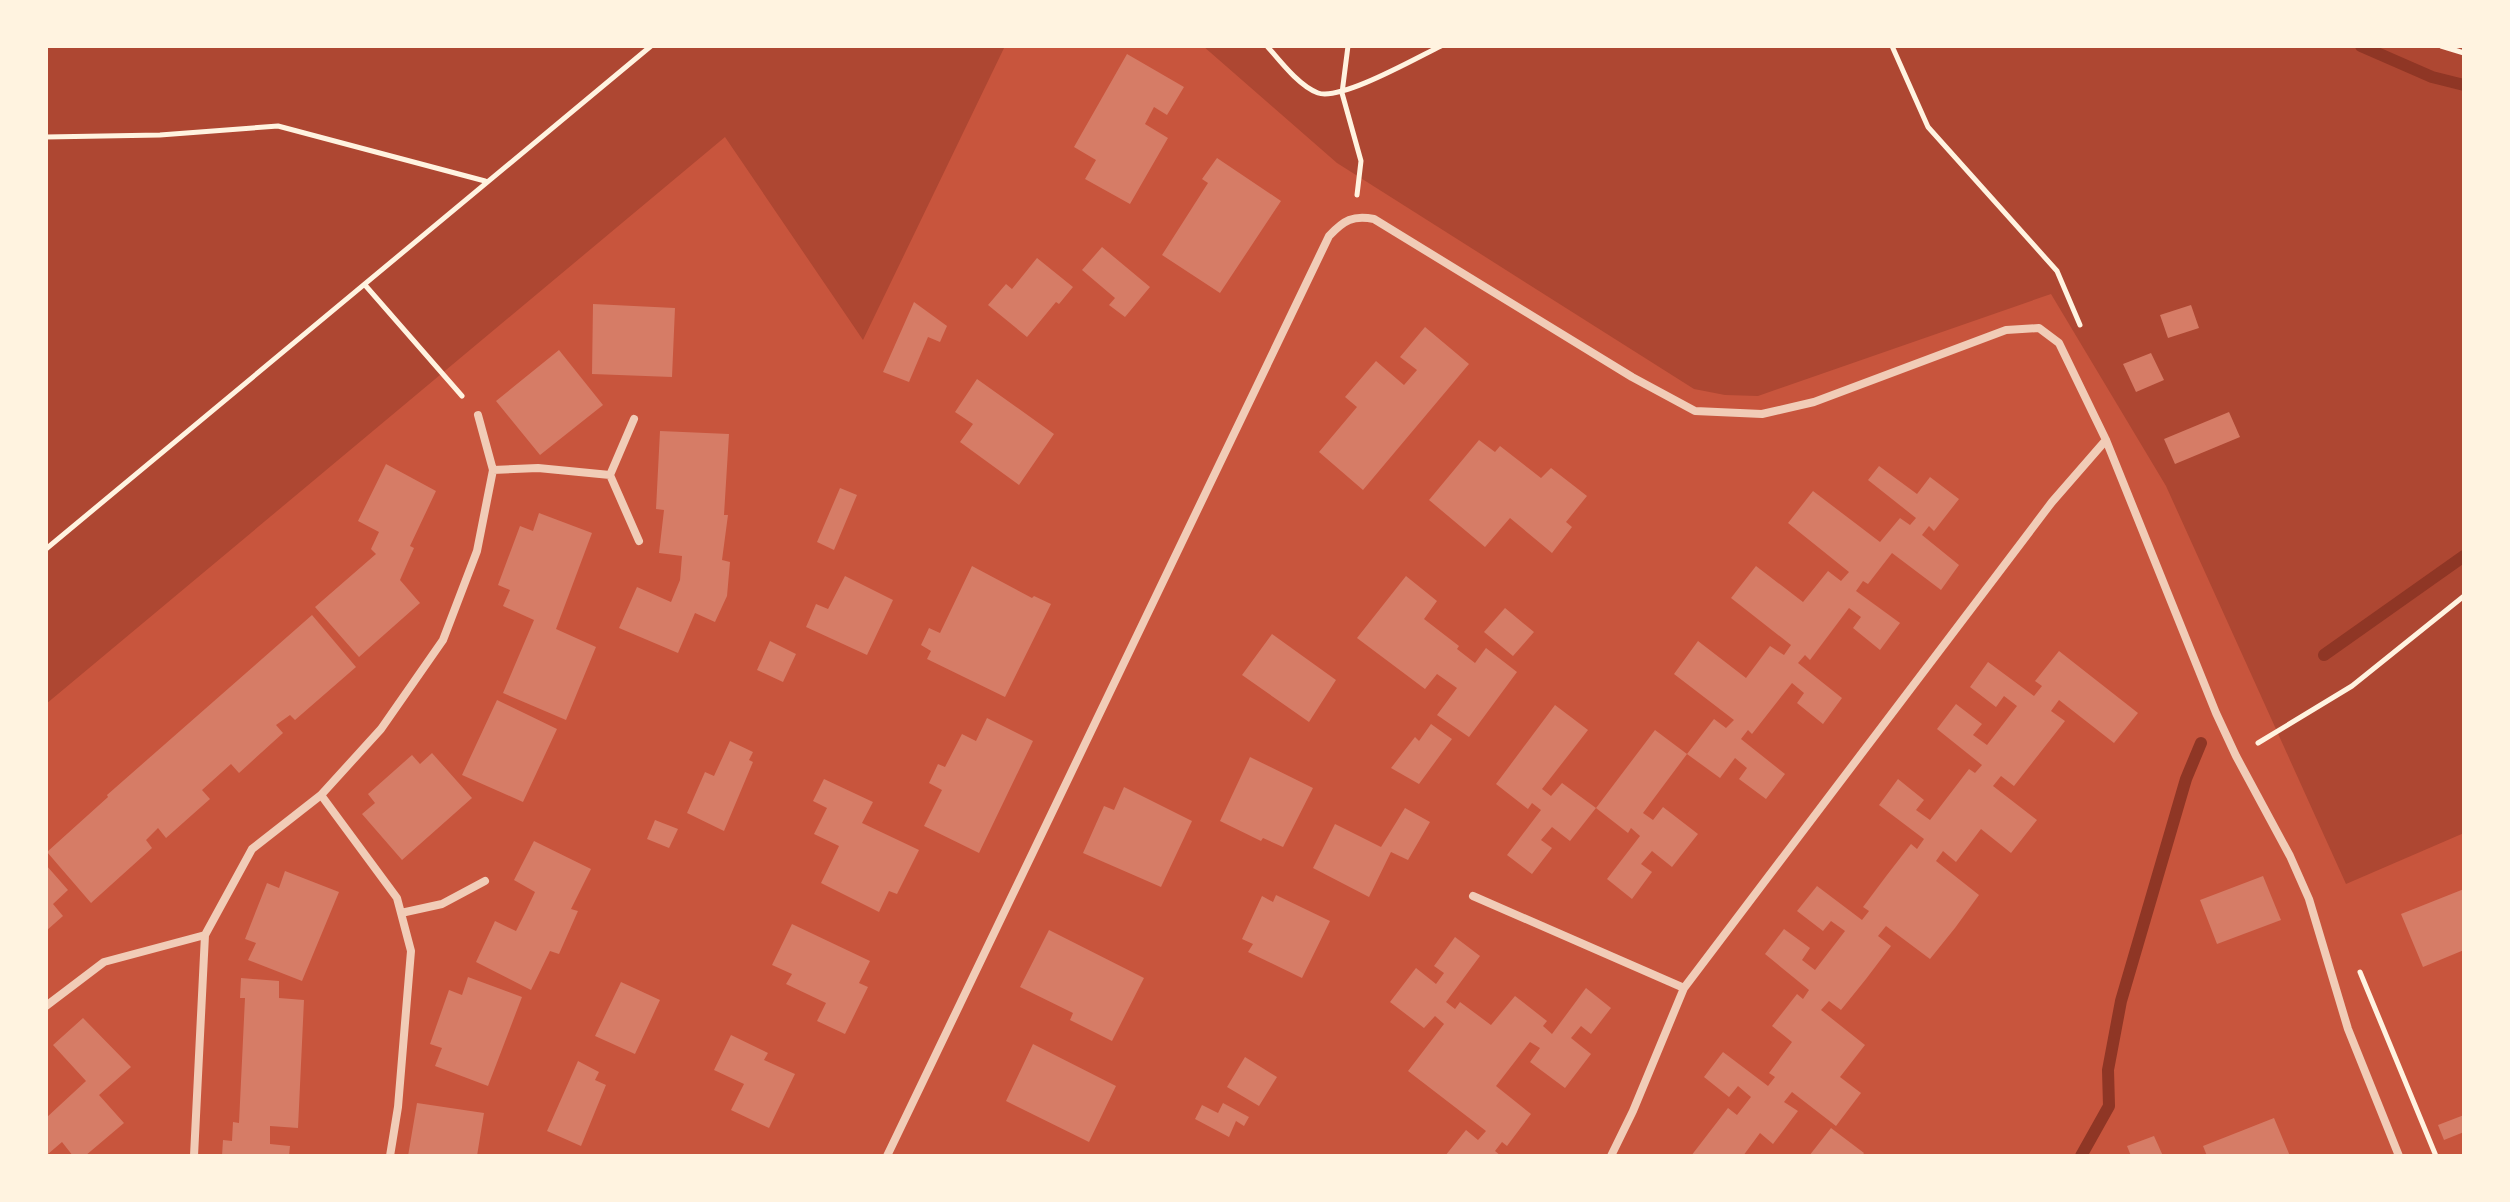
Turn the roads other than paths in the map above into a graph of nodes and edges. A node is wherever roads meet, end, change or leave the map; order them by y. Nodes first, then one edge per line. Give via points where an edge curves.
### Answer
1 (478, 415) road end
2 (634, 419) dead end
3 (2106, 440) junction
4 (493, 470) junction
5 (610, 475) junction
6 (639, 541) dead end
7 (321, 795) junction
8 (485, 881) dead end
9 (1473, 896) dead end
10 (401, 913) junction
11 (205, 935) junction
12 (1684, 988) junction
13 (46, 1006) edge
14 (194, 1156) edge
15 (390, 1156) edge
16 (887, 1156) edge
17 (1611, 1156) edge
18 (2399, 1156) edge

1 - 4 street
2 - 5 street
3 - 12 street via 2052,502
3 - 16 street via 2059,343 2039,328 2006,330 1814,402 1762,414 1695,411 1397,231 1355,216 1339,225 1329,236
3 - 18 street via 2216,713 2309,899 2348,1029
4 - 5 street
4 - 7 street via 477,551 443,640 381,729
5 - 6 street
7 - 10 street via 397,898
7 - 11 street via 252,849
8 - 10 street via 442,904
9 - 12 street
10 - 15 street via 411,951
11 - 13 street via 104,962
11 - 14 street
12 - 17 street

